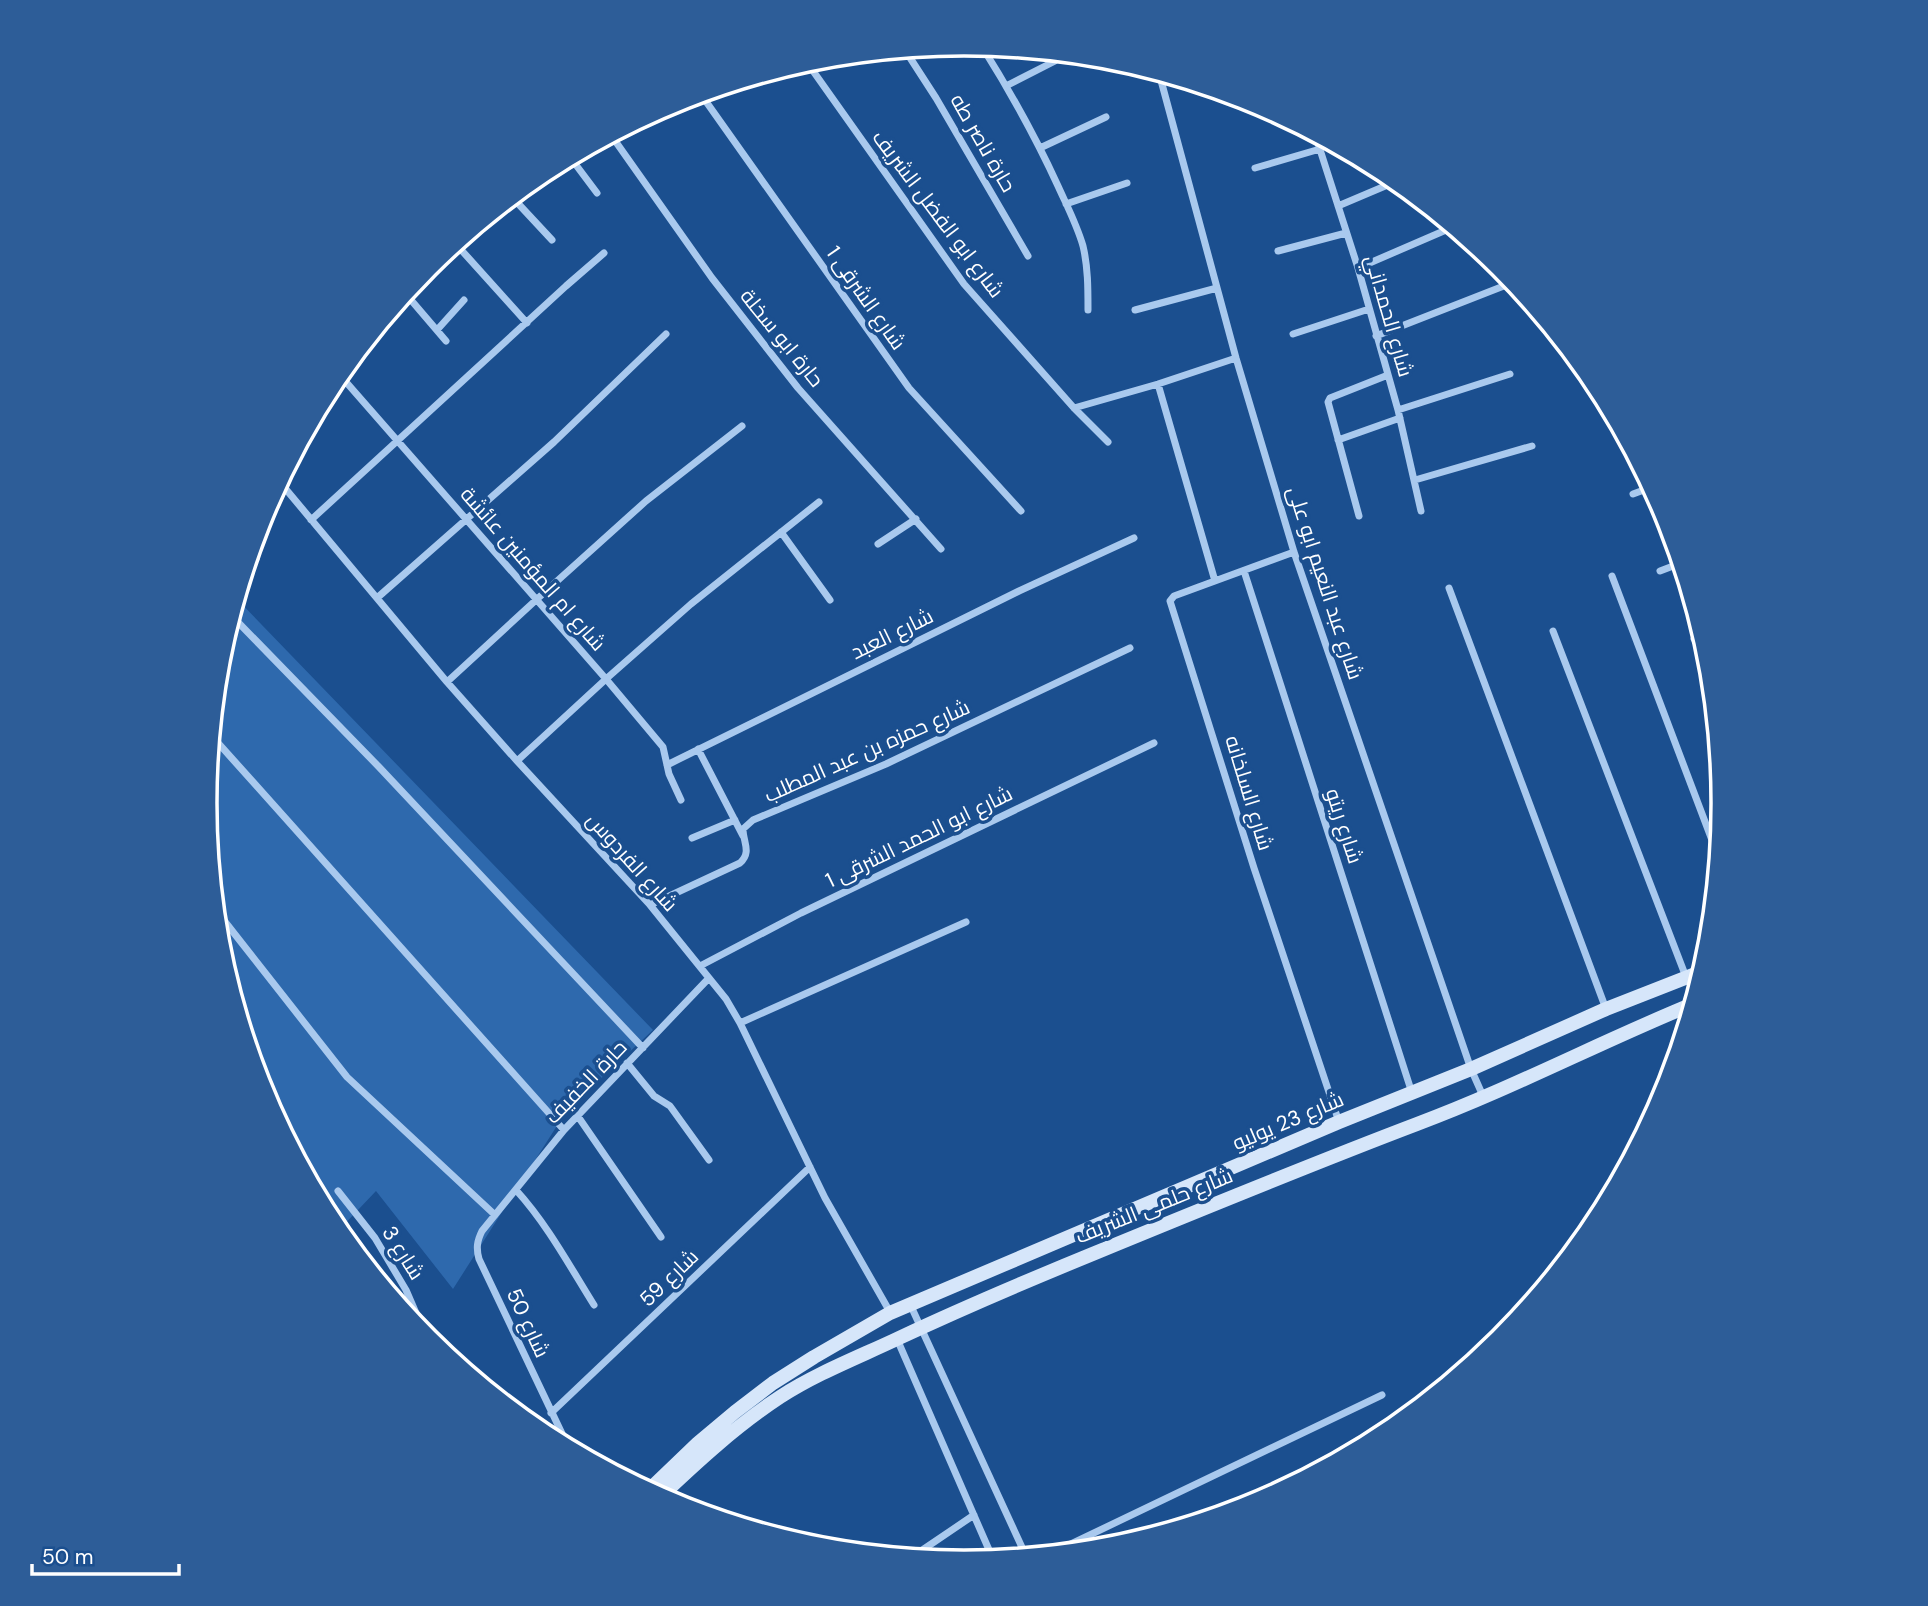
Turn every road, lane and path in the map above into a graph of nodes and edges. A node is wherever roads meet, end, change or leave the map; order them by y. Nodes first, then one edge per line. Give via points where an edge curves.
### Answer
1 (988, 57) edge
2 (910, 58) edge
3 (1055, 61) dead end
4 (813, 71) edge
5 (1162, 82) edge
6 (1006, 86) junction
7 (707, 102) edge
8 (1106, 117) dead end
9 (616, 142) edge
10 (1319, 146) edge
11 (1040, 148) junction
12 (1320, 149) junction
13 (576, 165) edge
14 (1255, 168) dead end
15 (1127, 183) dead end
16 (1385, 186) edge
17 (597, 193) dead end
18 (518, 204) edge
19 (1066, 204) junction
20 (1338, 205) junction
21 (1444, 231) edge
22 (1346, 233) junction
23 (552, 240) dead end
24 (462, 250) edge
25 (1278, 251) dead end
26 (604, 253) dead end
27 (1028, 256) dead end
28 (1357, 268) junction
29 (1503, 286) edge
30 (1217, 288) junction
31 (411, 300) edge
32 (464, 300) dead end
33 (1369, 309) junction
34 (1088, 310) dead end
35 (1135, 310) dead end
36 (527, 323) junction
37 (437, 330) junction
38 (666, 334) dead end
39 (1293, 334) dead end
40 (1376, 337) junction
41 (446, 341) dead end
42 (1236, 358) junction
43 (1510, 374) dead end
44 (1388, 375) junction
45 (347, 383) edge
46 (1157, 384) junction
47 (1074, 408) junction
48 (1399, 414) junction
49 (742, 426) dead end
50 (398, 440) junction
51 (1338, 440) junction
52 (1108, 442) dead end
53 (1531, 446) dead end
54 (1415, 480) junction
55 (286, 490) edge
56 (1642, 491) edge
57 (1633, 494) dead end
58 (819, 502) dead end
59 (1021, 510) dead end
60 (1421, 511) dead end
61 (1359, 516) dead end
62 (916, 519) junction
63 (312, 520) junction
64 (467, 520) junction
65 (780, 532) junction
66 (1134, 538) dead end
67 (878, 544) dead end
68 (941, 549) dead end
69 (1294, 552) junction
70 (1672, 566) edge
71 (1244, 570) junction
72 (1660, 571) dead end
73 (1612, 576) dead end
74 (1215, 581) junction
75 (1449, 587) dead end
76 (377, 598) junction
77 (536, 600) junction
78 (830, 600) dead end
79 (239, 623) edge
80 (1553, 631) dead end
81 (1130, 649) dead end
82 (606, 679) junction
83 (447, 682) junction
84 (1154, 743) dead end
85 (220, 745) edge
86 (698, 749) junction
87 (517, 761) junction
88 (667, 765) junction
89 (681, 800) dead end
90 (735, 820) junction
91 (1710, 834) edge
92 (743, 837) junction
93 (692, 838) dead end
94 (650, 905) junction
95 (966, 922) dead end
96 (227, 924) edge
97 (700, 966) junction
98 (1691, 976) edge
99 (709, 978) junction
100 (1686, 978) junction
101 (1606, 1009) junction
102 (1682, 1009) edge
103 (740, 1023) junction
104 (643, 1048) junction
105 (627, 1063) junction
106 (1471, 1069) junction
107 (1412, 1093) junction
108 (1483, 1096) junction
109 (577, 1115) junction
110 (1339, 1122) junction
111 (564, 1130) junction
112 (709, 1160) dead end
113 (810, 1167) junction
114 (516, 1190) junction
115 (338, 1191) dead end
116 (495, 1215) junction
117 (661, 1237) dead end
118 (910, 1304) junction
119 (594, 1305) dead end
120 (413, 1307) edge
121 (890, 1313) junction
122 (862, 1328) junction
123 (920, 1328) junction
124 (897, 1339) junction
125 (874, 1349) junction
126 (1382, 1395) dead end
127 (551, 1413) junction
128 (560, 1431) edge
129 (656, 1483) edge
130 (669, 1489) edge
131 (974, 1515) junction
132 (1076, 1542) edge
133 (1022, 1547) edge
134 (925, 1548) edge
135 (989, 1549) edge

1 - 6 street
2 - 27 street, حارة ناصر طه
3 - 6 street
4 - 47 street, شارع ابو الفضل الشريف via 964,284
5 - 30 street, شارع عبد النعيم ابو على
6 - 11 street
7 - 59 street, شارع الشرقى 1 via 909,388
8 - 11 street
9 - 62 street, حارة ابو سخلة via 712,278 798,388
10 - 12 street, شارع الحمداني
11 - 19 street
12 - 14 street
12 - 20 street, شارع الحمداني
13 - 17 street
15 - 19 street
16 - 20 street
18 - 23 street
19 - 34 street via 1083,247
20 - 22 street, شارع الحمداني
21 - 28 street
22 - 25 street
22 - 28 street, شارع الحمداني
24 - 36 street
26 - 36 street
28 - 33 street, شارع الحمداني
29 - 40 street
30 - 35 street
30 - 42 street, شارع عبد النعيم ابو على
31 - 37 street
32 - 37 street
33 - 39 street
33 - 40 street, شارع الحمداني
36 - 50 street
37 - 41 street
38 - 64 street
40 - 44 street, شارع الحمداني
42 - 46 street
42 - 69 street, شارع عبد النعيم ابو على
43 - 48 street
44 - 48 street, شارع الحمداني
44 - 51 street via 1330,398
45 - 50 street, شارع ام المؤمنين عائشة
46 - 47 street
46 - 74 street
47 - 52 street, شارع ابو الفضل الشريف
48 - 51 street
48 - 54 street, شارع الحمداني
49 - 77 street via 646,501
50 - 63 street
50 - 64 street, شارع ام المؤمنين عائشة
51 - 61 street
53 - 54 street
54 - 60 street, شارع الحمداني
55 - 63 street, شارع الفردوس
56 - 57 street
58 - 65 street
62 - 67 street
62 - 68 street, حارة ابو سخلة
63 - 76 street, شارع الفردوس
64 - 76 street
64 - 77 street, شارع ام المؤمنين عائشة
65 - 78 street
65 - 82 street
66 - 86 street, شارع العبد
69 - 71 street, شارع السلخانه
69 - 106 street, شارع عبد النعيم ابو على
70 - 72 street
71 - 74 street, شارع السلخانه
71 - 107 street, شارع ريتو
73 - 91 street
74 - 110 street, شارع السلخانه via 1170,601
75 - 101 street
76 - 83 street, شارع الفردوس
77 - 82 street, شارع ام المؤمنين عائشة
77 - 83 street
79 - 104 street
80 - 100 street
81 - 92 street, شارع حمزه بن عبد المطلب via 886,764 753,820 743,829
82 - 87 street
82 - 88 street, شارع ام المؤمنين عائشة via 663,747
83 - 87 street, شارع الفردوس
84 - 97 street, شارع ابو الحمد الشرقى 1
85 - 111 street
86 - 88 street, شارع العبد
86 - 90 street
87 - 94 street, شارع الفردوس
88 - 89 street, شارع ام المؤمنين عائشة
90 - 92 street
90 - 93 street
92 - 94 street, شارع حمزه بن عبد المطلب via 747,853 740,863
94 - 97 street, شارع الفردوس
95 - 103 street
96 - 116 street via 347,1077
97 - 99 street, شارع الفردوس
98 - 100 street, شارع 23 يوليو
99 - 103 street, شارع الفردوس
99 - 104 street, حارة الخفيف
100 - 101 street, شارع 23 يوليو
101 - 106 street, شارع 23 يوليو
102 - 108 street, شارع حلمى الشريف
103 - 113 street, شارع الفردوس
104 - 105 street, حارة الخفيف
105 - 109 street, حارة الخفيف
105 - 112 street via 654,1096 670,1105
106 - 107 street, شارع 23 يوليو
106 - 108 street, شارع عبد النعيم ابو على
107 - 110 street, شارع 23 يوليو
108 - 123 street, شارع حلمى الشريف
109 - 111 street, حارة الخفيف
109 - 117 street
110 - 118 street, شارع 23 يوليو
111 - 114 street, حارة الخفيف
113 - 121 street, شارع الفردوس
113 - 127 street, شارع 59
114 - 116 street, حارة الخفيف
114 - 119 street via 533,1208
115 - 120 street, شارع 3 via 375,1238
116 - 127 street, شارع 50 via 476,1250
118 - 121 street, شارع 23 يوليو
118 - 123 street
121 - 122 street
122 - 125 street
122 - 129 street via 773,1383
123 - 124 street, شارع حلمى الشريف
123 - 133 street
124 - 125 street, شارع حلمى الشريف
124 - 131 street
125 - 130 street, شارع حلمى الشريف via 781,1396
126 - 132 street
127 - 128 street, شارع 50
131 - 134 street
131 - 135 street

